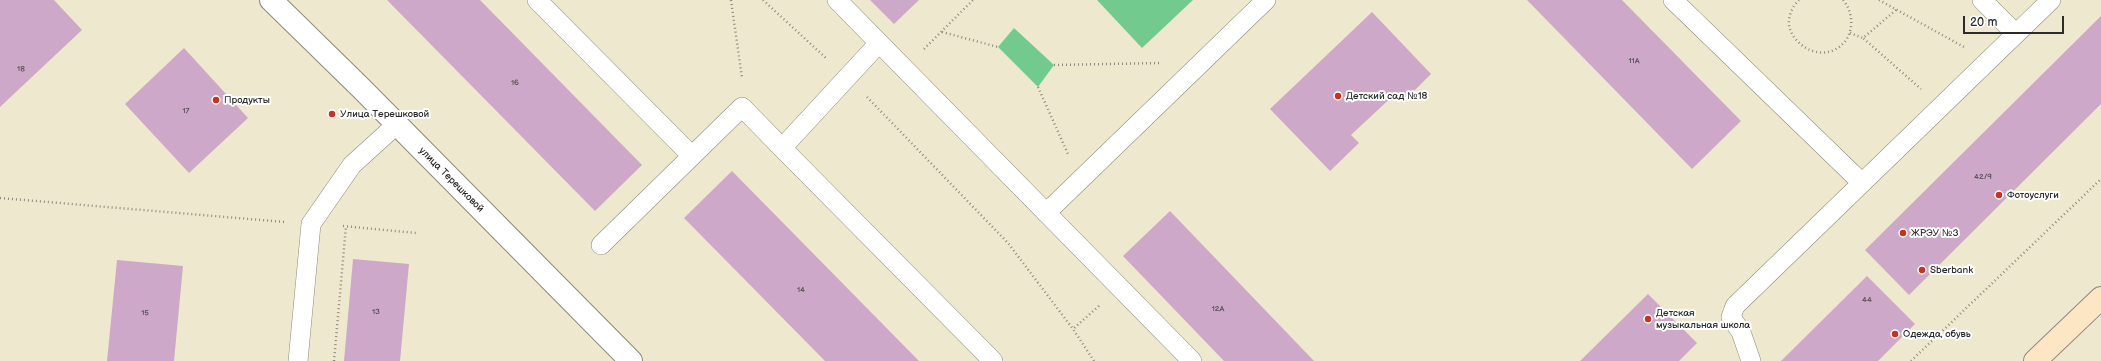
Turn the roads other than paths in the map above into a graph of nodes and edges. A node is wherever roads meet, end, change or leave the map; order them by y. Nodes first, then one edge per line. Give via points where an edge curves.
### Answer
1 (271, 0) edge
2 (537, 0) edge
3 (837, 0) edge
4 (1266, 0) edge
5 (1673, 0) edge
6 (1982, 0) edge
7 (2051, 0) edge
8 (2016, 34) junction
9 (879, 43) junction
10 (396, 125) junction
11 (782, 148) junction
12 (692, 156) junction
13 (1862, 183) junction
14 (1046, 213) junction
15 (601, 244) dead end
16 (2101, 298) edge
17 (298, 361) edge
18 (631, 361) edge
19 (993, 361) edge
20 (1192, 361) edge
21 (1751, 361) edge
22 (2035, 361) edge

1 - 10 street, улица Терешковой
2 - 12 lane
3 - 9 lane
4 - 14 lane
5 - 13 lane
6 - 8 lane
7 - 8 lane
8 - 13 lane
9 - 11 lane
9 - 14 lane
10 - 17 lane via 352,165 311,224
10 - 18 street, улица Терешковой
11 - 12 lane via 742,107
11 - 19 lane
12 - 15 lane
13 - 21 lane via 1735,306 1731,317 1741,332
14 - 20 lane
16 - 22 main road

